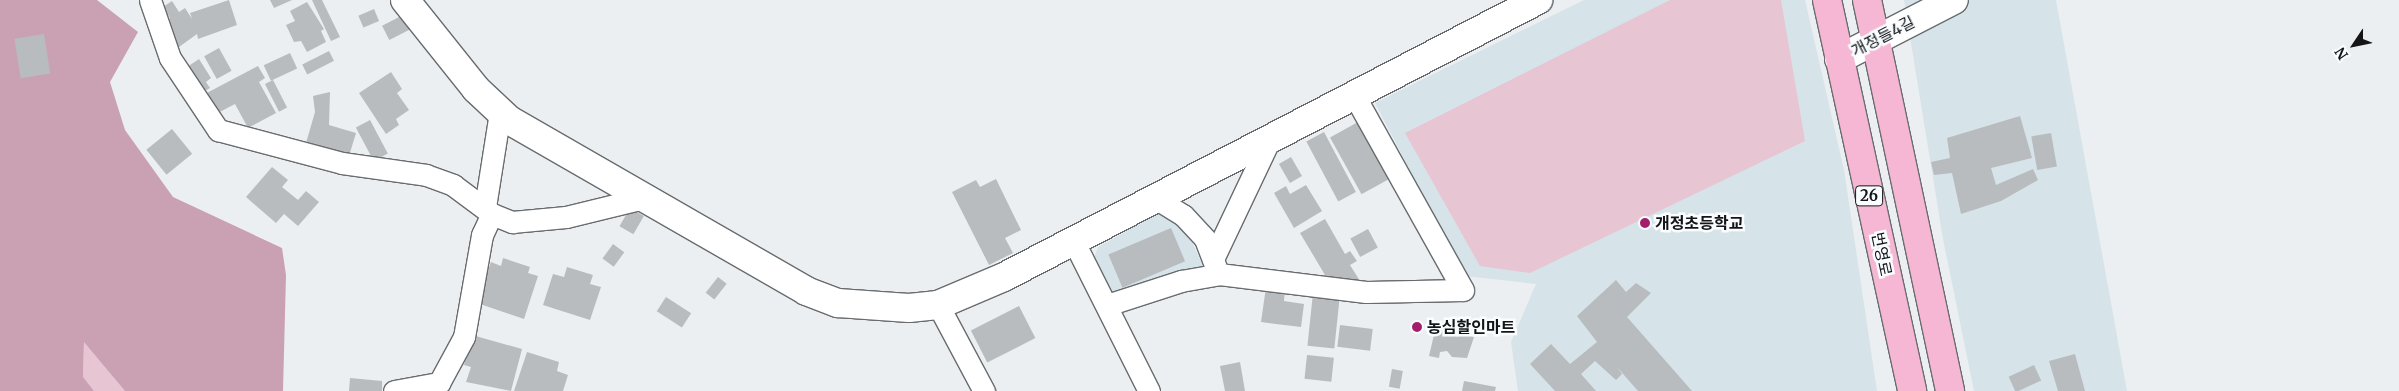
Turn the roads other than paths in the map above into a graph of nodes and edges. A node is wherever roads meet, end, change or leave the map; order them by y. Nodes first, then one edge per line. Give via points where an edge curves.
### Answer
1 (150, 0) edge
2 (405, 0) edge
3 (1538, 0) edge
4 (1827, 0) edge
5 (1867, 0) edge
6 (1954, 0) edge
7 (1876, 41) junction
8 (1839, 59) junction
9 (1354, 95) junction
10 (500, 112) junction
11 (1270, 139) junction
12 (644, 198) junction
13 (1157, 198) junction
14 (488, 210) junction
15 (1074, 242) junction
16 (1216, 266) junction
17 (938, 305) junction
18 (1106, 305) junction
19 (394, 391) edge
20 (984, 391) edge
21 (1149, 391) edge
22 (1912, 391) edge
23 (1950, 391) edge

1 - 14 street via 170,58 218,130 342,163 426,174 453,185
2 - 10 street via 476,89
3 - 9 street
4 - 8 main road, 번영로 / 26
5 - 7 main road, 26
6 - 7 street, 개정들4길
7 - 8 street, 개정들4길
7 - 23 main road, 26
8 - 22 main road, 번영로 / 26
9 - 11 street
9 - 16 street via 1462,290 1366,292
10 - 12 street
10 - 14 street
11 - 13 street
11 - 16 street
12 - 14 street via 540,222 512,222
12 - 17 street via 806,291 830,300 873,306
13 - 15 street
13 - 16 street via 1183,215 1205,239
14 - 19 street via 464,337 439,383
15 - 17 street
15 - 18 street
16 - 18 street
17 - 20 street
18 - 21 street

